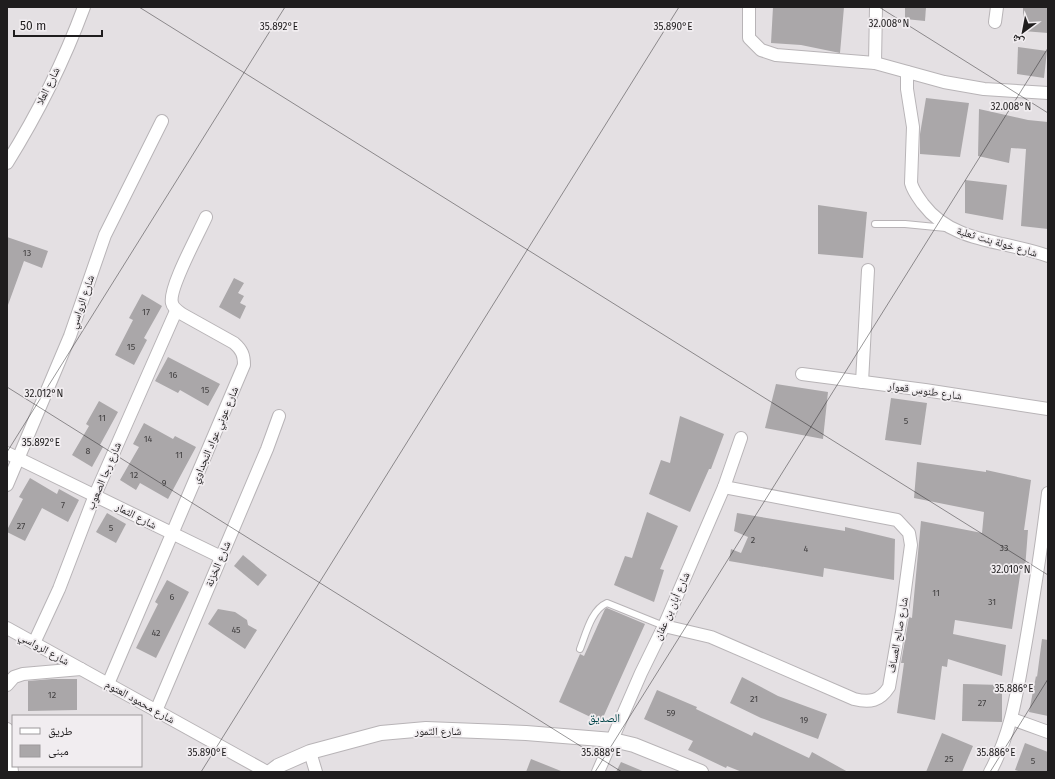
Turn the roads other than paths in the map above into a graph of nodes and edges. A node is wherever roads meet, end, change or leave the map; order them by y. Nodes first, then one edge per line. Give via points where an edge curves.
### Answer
1 (84, 7) edge
2 (749, 7) edge
3 (876, 7) edge
4 (997, 7) edge
5 (995, 22) dead end
6 (875, 63) junction
7 (907, 72) junction
8 (1048, 93) edge
9 (162, 121) dead end
10 (7, 163) edge
11 (206, 217) dead end
12 (875, 224) dead end
13 (949, 228) junction
14 (1048, 256) edge
15 (868, 270) dead end
16 (176, 310) junction
17 (802, 374) dead end
18 (862, 382) junction
19 (1048, 409) edge
20 (279, 416) dead end
21 (741, 438) dead end
22 (12, 456) edge
23 (7, 485) edge
24 (724, 486) junction
25 (1048, 493) edge
26 (95, 495) junction
27 (173, 535) junction
28 (221, 557) junction
29 (664, 626) junction
30 (7, 628) edge
31 (34, 643) junction
32 (580, 649) dead end
33 (81, 669) junction
34 (108, 684) junction
35 (7, 685) edge
36 (156, 711) junction
37 (1012, 719) junction
38 (7, 728) edge
39 (1048, 732) edge
40 (613, 740) junction
41 (310, 752) junction
42 (12, 772) edge
43 (267, 772) edge
44 (270, 772) edge
45 (316, 772) edge
46 (598, 772) edge
47 (701, 772) edge
48 (990, 772) edge

1 - 10 street, شارع العلا via 50,84
2 - 6 street via 749,38 761,50 787,57
3 - 6 street
4 - 5 street
6 - 7 street
7 - 8 street via 984,89
7 - 13 street, شارع خولة بنت ثعلبة via 913,127 912,188 928,209
9 - 22 street, شارع الرواسي via 105,235 73,329
11 - 16 street via 173,288 172,304
12 - 13 lane
13 - 14 street, شارع خولة بنت ثعلبة via 963,235
15 - 18 street
16 - 26 street, شارع رجا الصعوب
16 - 27 street, شارع عوني عواد النجداوي via 234,343 244,356 241,375
17 - 18 street, شارع طنوس قعوار
18 - 19 street, شارع طنوس قعوار
20 - 28 street, شارع الخزنة
21 - 24 street, شارع أبان بن عفان
22 - 23 street, شارع الرواسي
22 - 26 street, شارع الثمار
24 - 29 street, شارع أبان بن عفان
24 - 29 street, شارع صالح العساف via 897,520 906,528 911,539 910,564 889,687 874,701 854,699 711,637
25 - 37 street via 1039,566
26 - 27 street, شارع الثمار
26 - 31 street, شارع رجا الصعوب via 59,589
27 - 28 street, شارع الثمار
27 - 34 street, شارع عوني عواد النجداوي
28 - 36 street, شارع الخزنة
29 - 32 lane via 607,603 597,612
29 - 40 street, شارع أبان بن عفان via 640,673
30 - 31 street, شارع الرواسي
31 - 33 street, شارع الرواسي
33 - 34 street, شارع محمود العتوم
33 - 35 street via 23,674 14,677
34 - 36 street, شارع محمود العتوم
36 - 43 street, شارع محمود العتوم
37 - 39 street
37 - 48 street via 1003,746
38 - 42 street
40 - 41 street, شارع التمور via 426,729 380,734
40 - 46 street, شارع أبان بن عفان
40 - 47 street, شارع التمور via 634,745
41 - 44 street, شارع التمور
41 - 45 street

